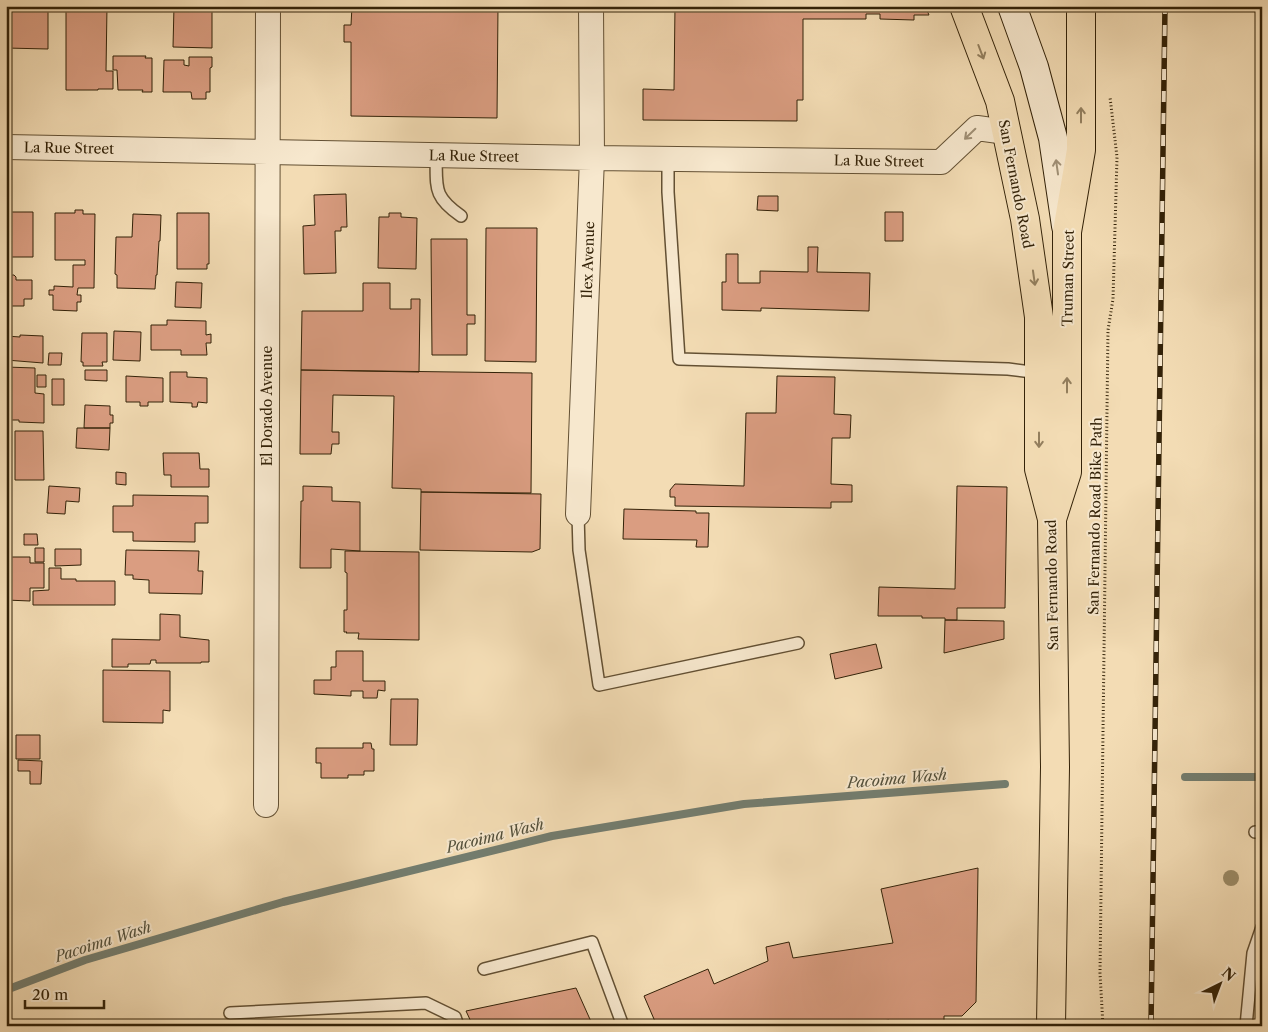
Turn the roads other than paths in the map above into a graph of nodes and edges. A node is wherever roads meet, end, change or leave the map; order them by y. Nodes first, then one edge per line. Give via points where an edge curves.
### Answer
1 (268, 6) edge
2 (591, 6) edge
3 (964, 6) edge
4 (1012, 6) edge
5 (1081, 6) edge
6 (1006, 132) junction
7 (6, 147) edge
8 (268, 151) junction
9 (436, 155) junction
10 (592, 158) junction
11 (668, 159) junction
12 (461, 216) dead end
13 (1067, 232) junction
14 (1039, 373) junction
15 (578, 514) joint
16 (1052, 519) junction
17 (798, 643) dead end
18 (266, 805) dead end
19 (1262, 927) edge
20 (484, 969) dead end
21 (230, 1013) dead end
22 (458, 1026) edge
23 (623, 1026) edge
24 (1051, 1026) edge
25 (1246, 1026) edge

1 - 8 street, El Dorado Avenue
2 - 10 street, Ilex Avenue
3 -> 6 main road, San Fernando Road via 1000,101
13 -> 4 main road via 1053,138 1034,67
13 -> 5 main road, Truman Street via 1081,150
6 -> 11 street, La Rue Street via 977,128 941,162
6 -> 14 main road, San Fernando Road via 1025,219 1040,317
7 - 8 street, La Rue Street
8 - 9 street, La Rue Street
8 - 18 street, El Dorado Avenue
9 - 10 street, La Rue Street
9 - 12 lane via 440,197
10 - 11 street, La Rue Street
10 - 15 street, Ilex Avenue
11 - 14 lane via 679,359 1008,369
16 -> 13 main road, Truman Street via 1067,472
14 -> 16 main road, San Fernando Road via 1039,469
15 - 17 lane via 579,550 599,685
16 - 24 main road, San Fernando Road via 1055,767
19 - 25 lane via 1253,953
20 - 23 lane via 592,942
21 - 22 lane via 426,1003 455,1016

